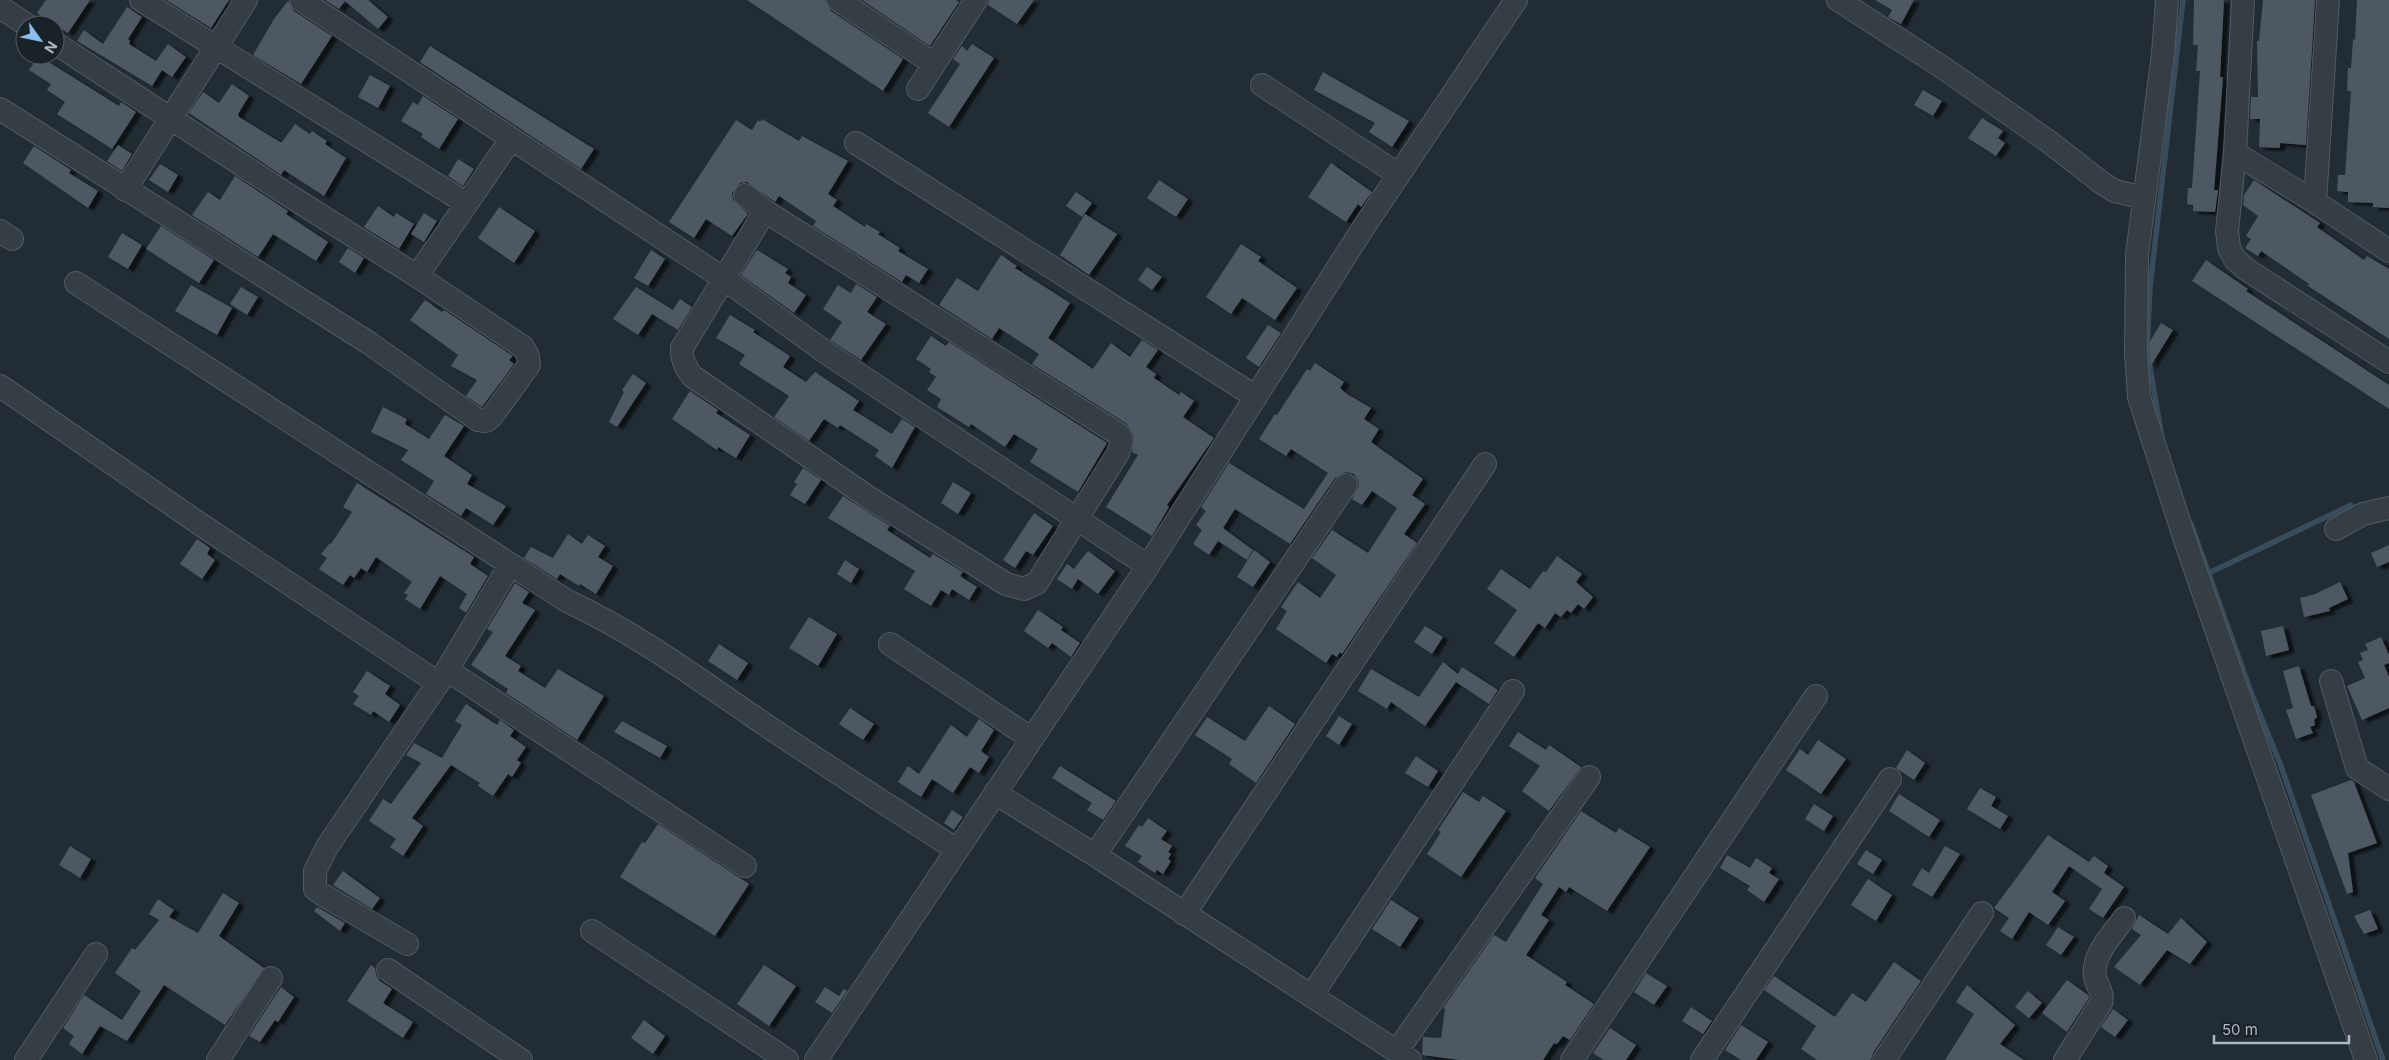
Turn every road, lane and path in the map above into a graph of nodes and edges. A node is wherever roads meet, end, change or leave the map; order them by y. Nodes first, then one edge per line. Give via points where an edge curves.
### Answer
1 (141, 0) edge
2 (246, 0) edge
3 (301, 0) edge
4 (838, 0) edge
5 (976, 0) edge
6 (1516, 0) edge
7 (1838, 0) edge
8 (2167, 0) edge
9 (2243, 0) edge
10 (2328, 0) edge
11 (0, 7) edge
12 (15, 17) edge
13 (215, 48) junction
14 (65, 50) edge
15 (934, 64) junction
16 (1262, 85) dead end
17 (918, 89) dead end
18 (0, 109) edge
19 (170, 118) junction
20 (511, 139) junction
21 (856, 143) dead end
22 (2235, 153) junction
23 (1399, 175) junction
24 (125, 190) junction
25 (745, 194) dead end
26 (2144, 198) junction
27 (2315, 202) junction
28 (466, 203) junction
29 (765, 211) junction
30 (2389, 251) edge
31 (417, 276) junction
32 (723, 278) junction
33 (76, 284) dead end
34 (2389, 362) edge
35 (0, 386) edge
36 (1256, 397) junction
37 (1485, 464) dead end
38 (1346, 485) dead end
39 (2389, 508) edge
40 (1078, 519) junction
41 (2336, 529) dead end
42 (510, 565) junction
43 (1148, 566) junction
44 (890, 644) dead end
45 (443, 677) junction
46 (2331, 681) dead end
47 (1513, 691) dead end
48 (1816, 696) dead end
49 (1032, 739) junction
50 (1588, 777) dead end
51 (1890, 779) dead end
52 (2389, 789) edge
53 (995, 793) junction
54 (957, 850) junction
55 (1095, 855) junction
56 (744, 866) dead end
57 (1184, 914) junction
58 (1982, 914) dead end
59 (2124, 918) dead end
60 (592, 931) dead end
61 (407, 944) dead end
62 (96, 954) dead end
63 (388, 970) dead end
64 (271, 978) dead end
65 (1312, 995) junction
66 (1403, 1056) edge
67 (26, 1060) edge
68 (218, 1060) edge
69 (521, 1060) edge
70 (787, 1060) edge
71 (816, 1060) edge
72 (1572, 1060) edge
73 (1702, 1060) edge
74 (1884, 1060) edge
75 (2065, 1060) edge
76 (2366, 1060) edge

1 - 13 street
2 - 13 street
3 - 20 street
4 - 15 street
5 - 15 street
6 - 23 street
7 - 26 street via 1942,67 2102,183 2115,191
8 - 26 street
9 - 22 street
10 - 27 street
11 - 12 street
13 - 19 street
13 - 28 street
14 - 19 street
15 - 17 street
16 - 23 street
18 - 24 street
19 - 24 street
19 - 31 street
20 - 28 street
20 - 32 street
21 - 36 street
22 - 27 street
22 - 34 street via 2227,231 2228,248 2235,259
23 - 36 street
24 - 31 street via 369,343 478,420 486,421 529,365 526,351
25 - 29 street
26 - 76 street via 2135,306 2139,398 2186,543
27 - 30 street
28 - 31 street
29 - 32 street
29 - 40 street via 1120,435 1122,440 1118,453
32 - 40 street via 828,354
32 - 40 street via 682,348 681,355 688,370 868,497 1006,584 1024,589 1037,584
33 - 42 street
35 - 45 street via 200,524
36 - 43 street
37 - 57 street
38 - 55 street
39 - 41 street via 2363,514
40 - 43 street
42 - 45 street
42 - 54 street via 568,602 641,640
43 - 49 street
44 - 49 street
45 - 56 street
45 - 61 street via 327,847 315,871 315,889 322,896
46 - 52 street via 2357,768
47 - 65 street
48 - 72 street
49 - 53 street
50 - 66 street
51 - 73 street
53 - 54 street
53 - 55 street
54 - 71 street
55 - 57 street
57 - 65 street
58 - 74 street
59 - 75 street via 2097,960 2095,974 2101,1003
60 - 70 street
62 - 67 street
63 - 69 street
64 - 68 street
65 - 66 street

